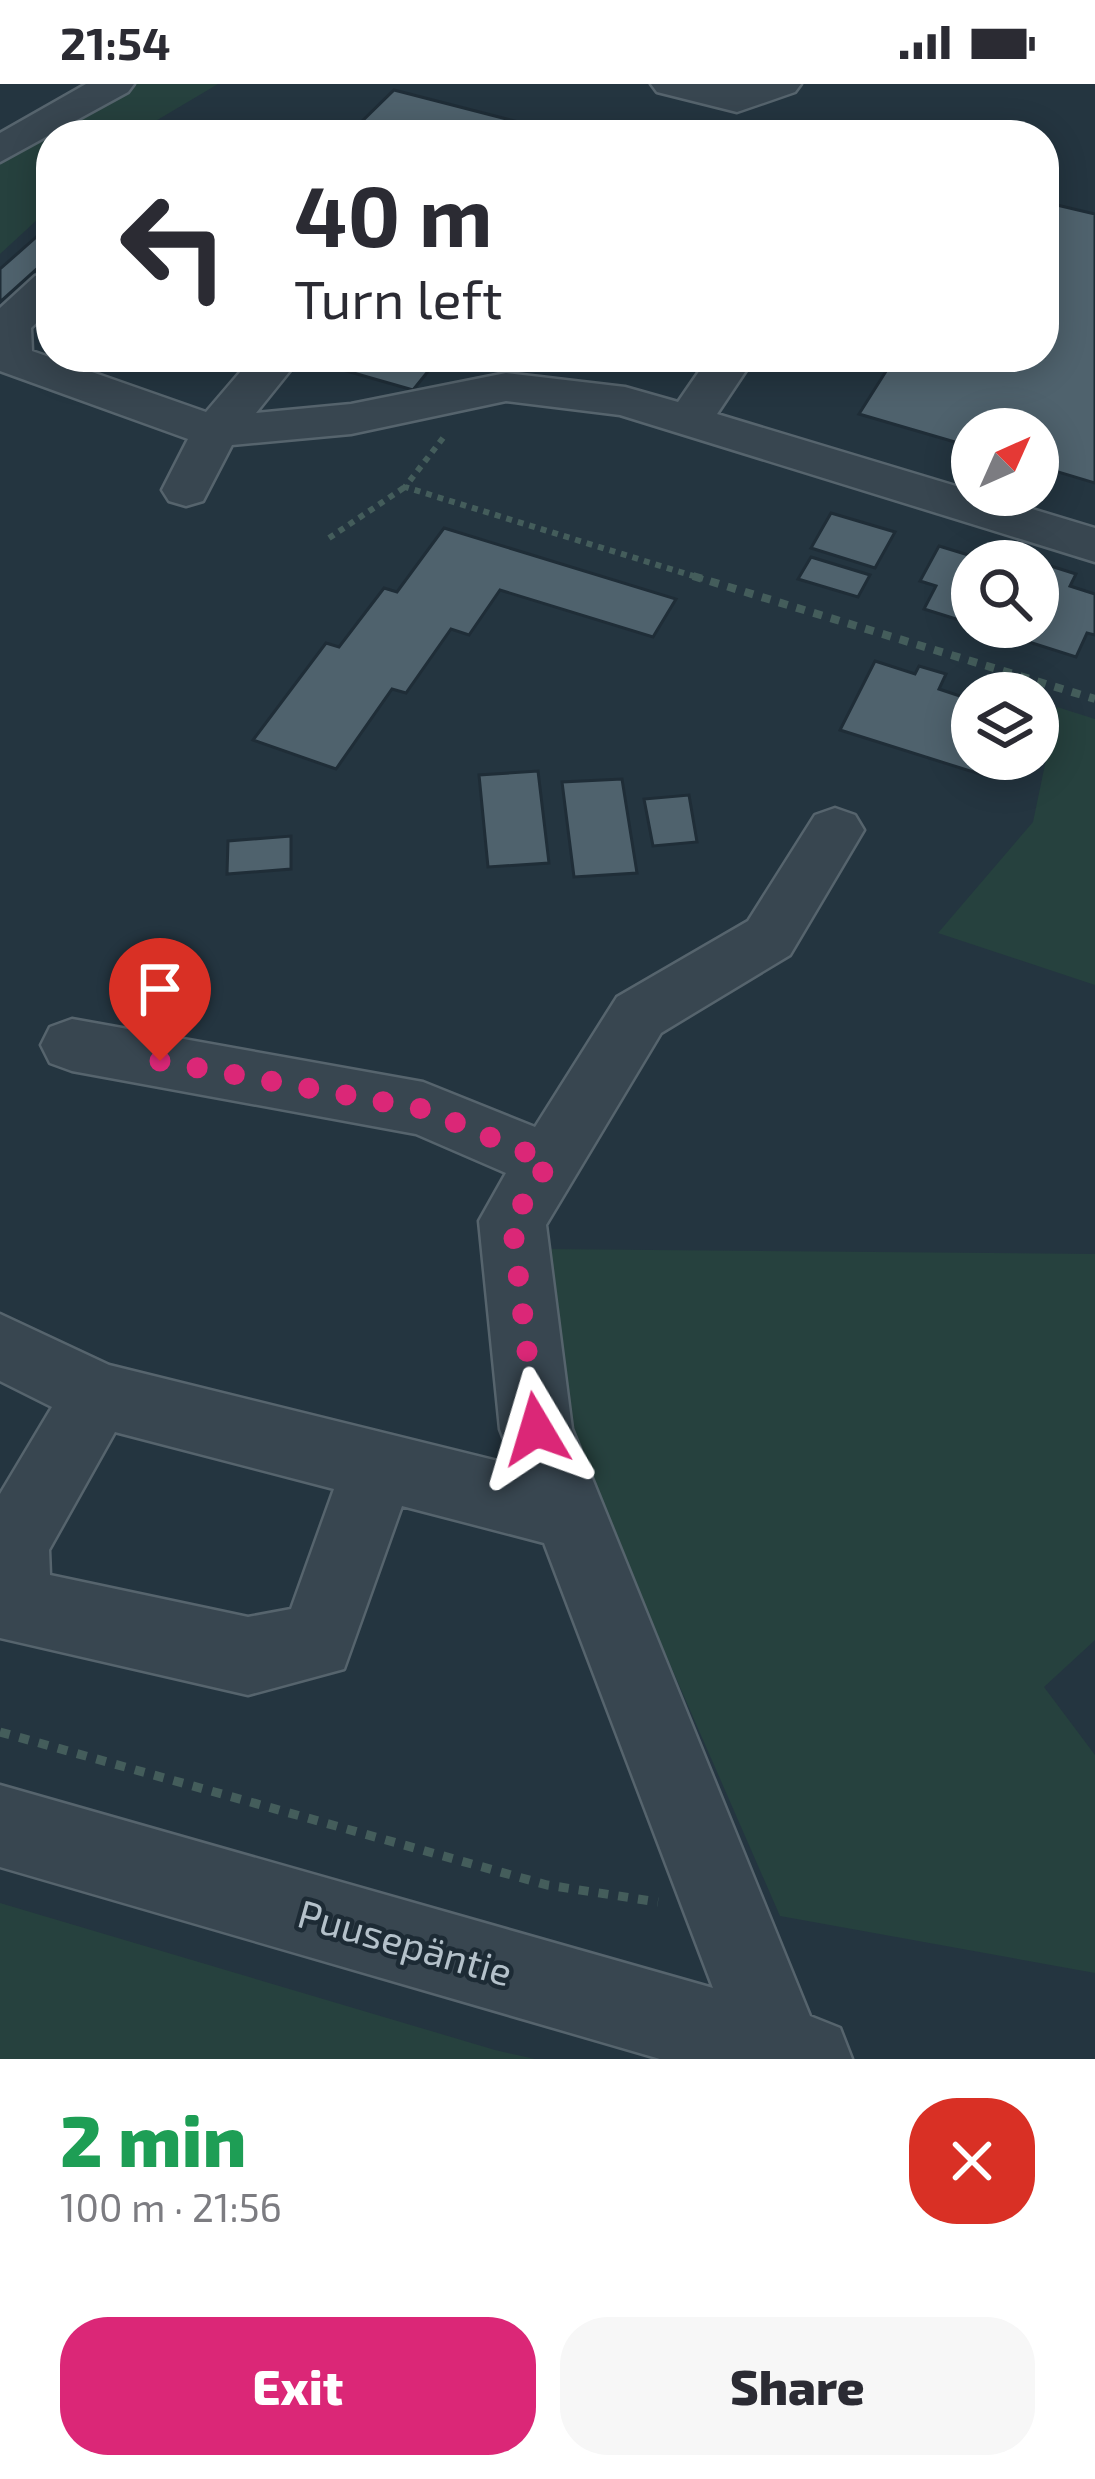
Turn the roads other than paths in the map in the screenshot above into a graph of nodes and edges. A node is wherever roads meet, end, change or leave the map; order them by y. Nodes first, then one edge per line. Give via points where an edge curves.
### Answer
1 (114, 84) edge
2 (671, 84) edge
3 (781, 84) edge
4 (737, 100) junction
5 (52, 120) edge
6 (721, 120) edge
7 (36, 129) edge
8 (0, 150) edge
9 (36, 299) edge
10 (36, 369) edge
11 (46, 372) edge
12 (265, 372) edge
13 (722, 372) edge
14 (506, 379) edge
15 (688, 421) junction
16 (215, 432) junction
17 (186, 490) dead end
18 (1095, 545) edge
19 (836, 830) dead end
20 (72, 1045) dead end
21 (549, 1162) junction
22 (0, 1346) edge
23 (98, 1395) junction
24 (379, 1466) junction
25 (569, 1514) junction
26 (6, 1573) edge
27 (0, 1826) edge
28 (795, 2056) edge

1 - 5 street
2 - 4 street
3 - 4 street
4 - 6 street
7 - 8 street
9 - 10 street via 8,325 9,359
11 - 16 street
12 - 16 street
13 - 15 street
14 - 15 street
14 - 16 street via 351,419
15 - 18 street
16 - 17 street
19 - 21 street via 769,938 639,1015
20 - 21 street via 423,1109
21 - 25 street via 512,1221 536,1429
22 - 23 street
23 - 24 street
23 - 26 street via 12,1544
24 - 25 street
24 - 26 street via 317,1642 248,1656 12,1605
25 - 28 street via 725,1912
27 - 28 street, Puusepäntie

